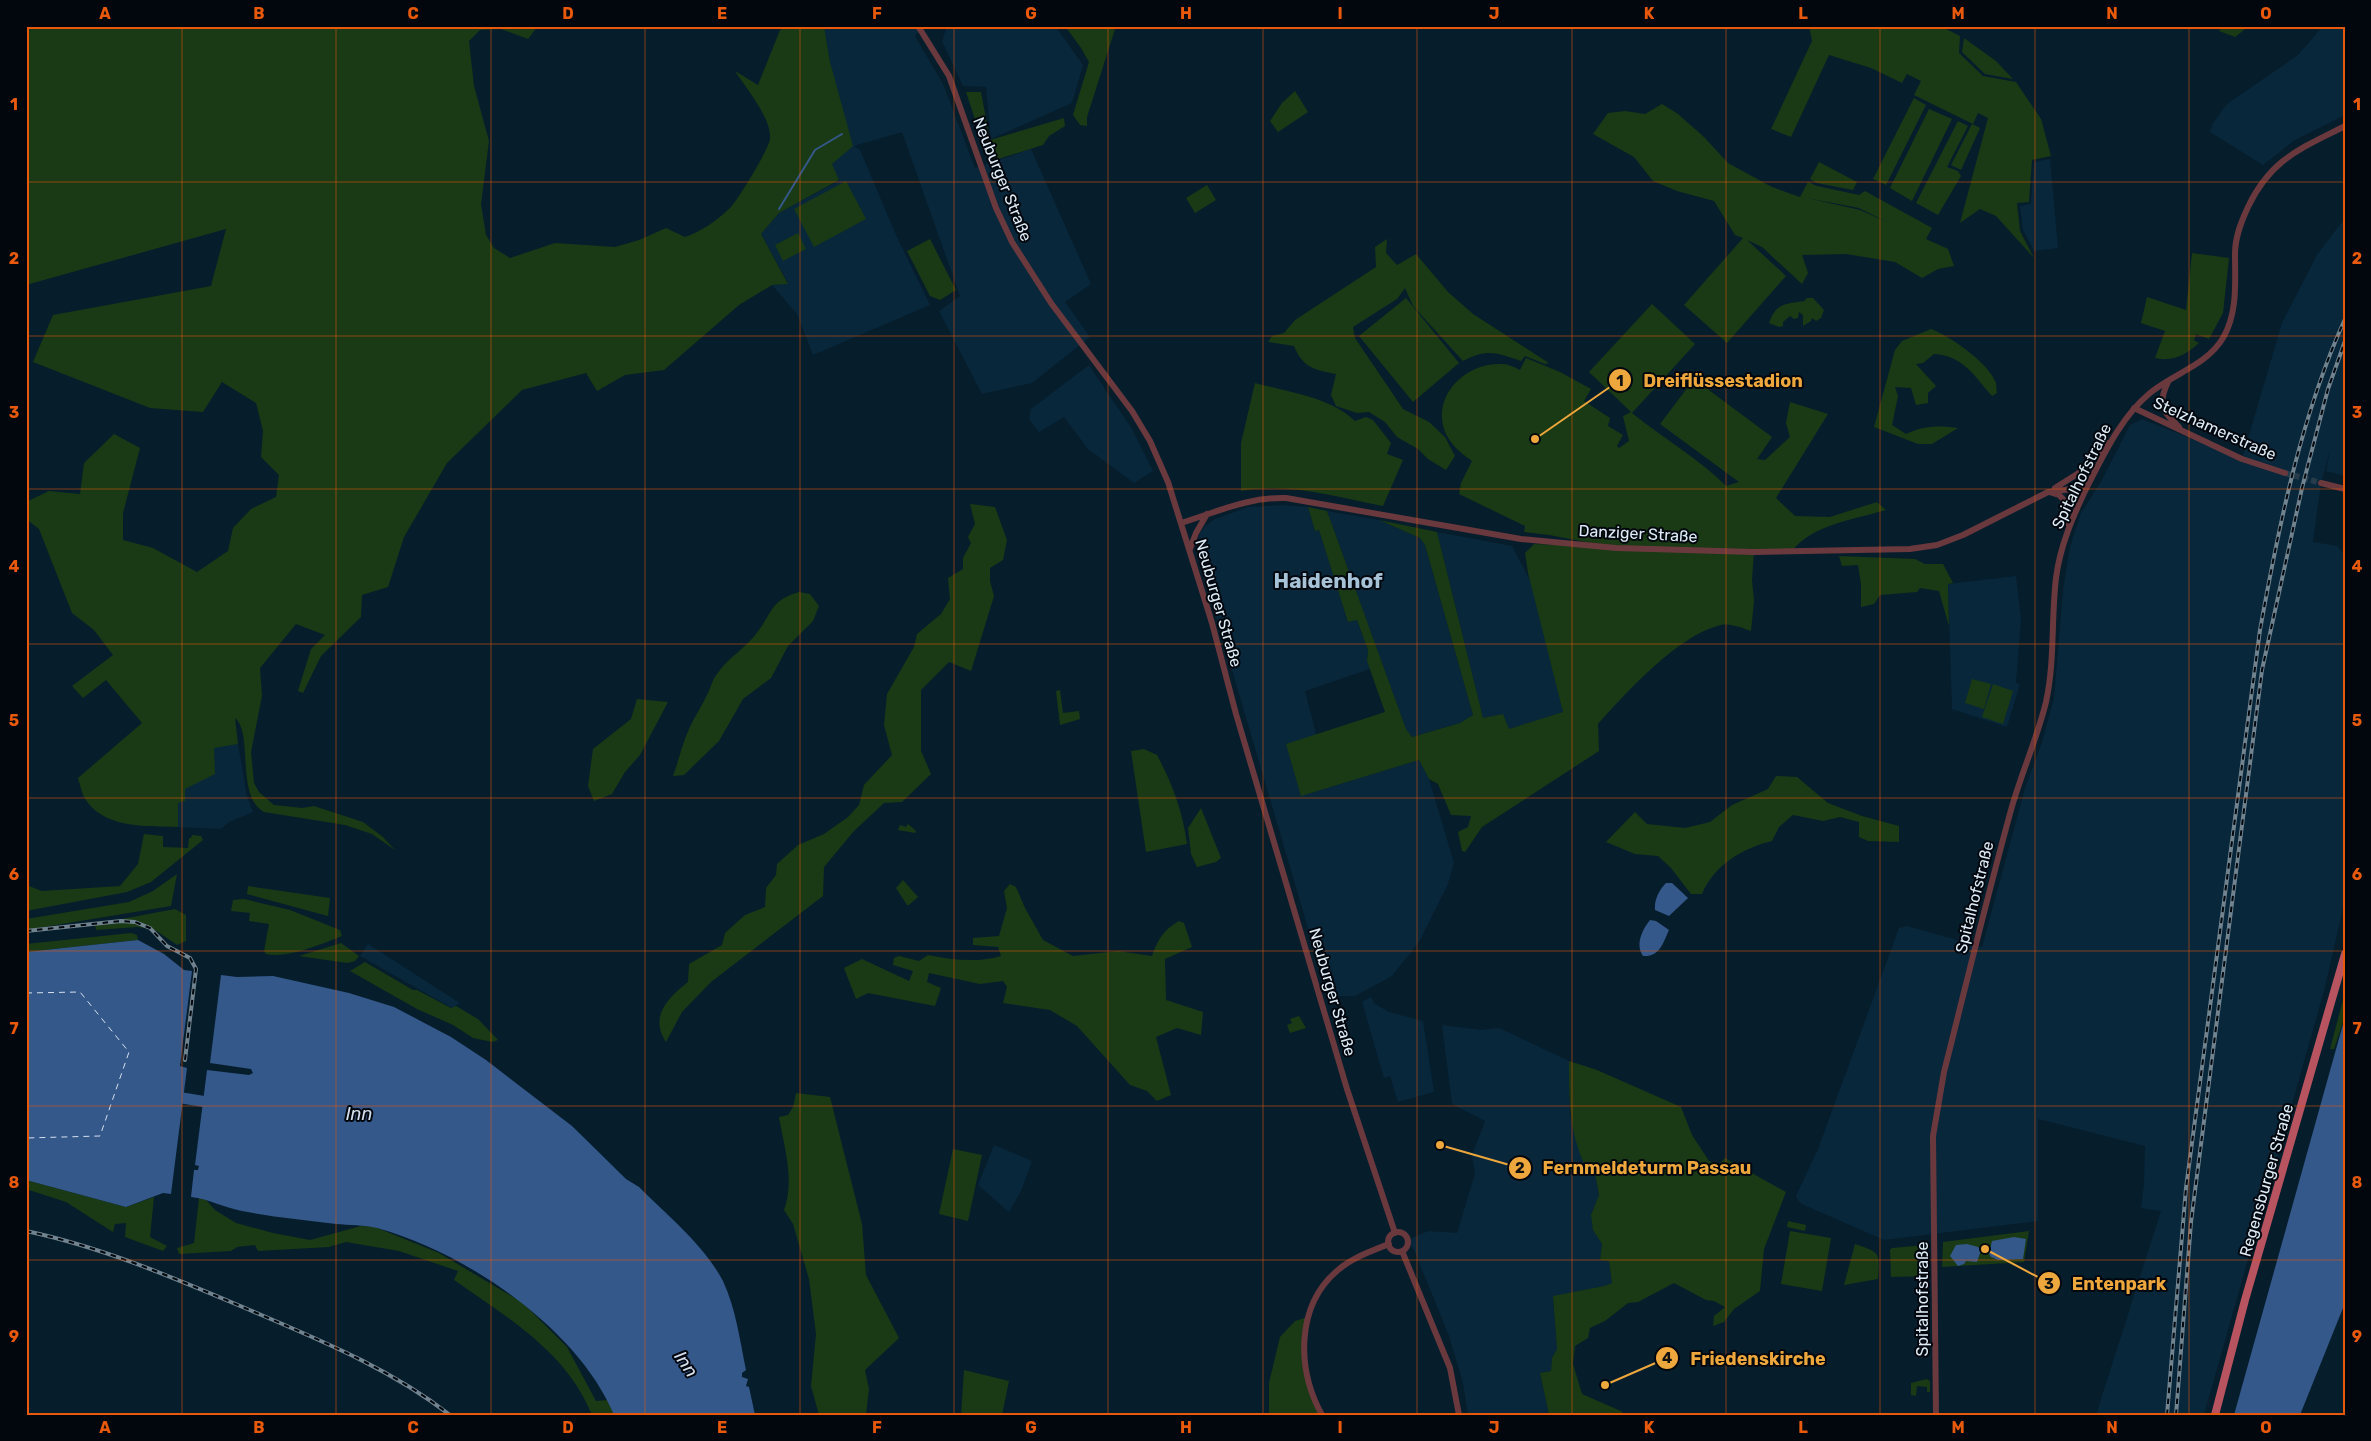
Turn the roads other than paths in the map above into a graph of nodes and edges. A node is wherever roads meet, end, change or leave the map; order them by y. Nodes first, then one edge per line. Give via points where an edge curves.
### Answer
1 (918, 26) edge
2 (2345, 126) edge
3 (2168, 381) junction
4 (2134, 408) junction
5 (2122, 424) junction
6 (2182, 430) junction
7 (2284, 473) tunnel mouth
8 (2321, 483) tunnel mouth
9 (2087, 487) junction
10 (2345, 489) edge
11 (2048, 492) junction
12 (1207, 514) junction
13 (1182, 523) junction
14 (2064, 539) junction
15 (1190, 549) junction
16 (2345, 954) edge
17 (1395, 1233) junction
18 (1389, 1244) junction
19 (1402, 1251) junction
20 (1322, 1415) edge
21 (1459, 1415) edge
22 (1936, 1415) edge
23 (2215, 1415) edge

1 - 13 street, Neuburger Straße via 948,76 996,208 1012,242 1051,303 1150,441
2 - 3 street, Spitalhofstraße via 2294,153 2263,179 2242,219 2236,239 2234,305 2228,328 2203,360
3 - 4 street, Spitalhofstraße
3 - 6 street via 2162,395 2163,408
4 - 5 street, Spitalhofstraße
4 - 6 street, Stelzhamerstraße
5 - 9 street, Spitalhofstraße
5 - 11 street via 2085,469
6 - 7 street, Stelzhamerstraße via 2242,459
8 - 10 street
9 - 11 street, Danziger Straße
9 - 14 street, Spitalhofstraße
11 - 12 street, Danziger Straße via 1963,535 1937,545 1910,549 1754,552 1616,548 1521,539 1286,498 1251,500
11 - 14 street via 2059,495 2067,503 2069,515
12 - 13 street, Danziger Straße
12 - 15 street
13 - 15 street, Neuburger Straße
14 - 22 street, Spitalhofstraße via 2056,577 2053,656 2044,710 2011,812 1935,1115
15 - 17 street, Neuburger Straße via 1346,1089
16 - 23 main road, Regensburger Straße
17 - 18 street
17 - 19 street via 1400,1232 1407,1237 1407,1246
18 - 19 street via 1395,1251
18 - 20 street via 1370,1251 1336,1272 1312,1307 1304,1337 1304,1360 1313,1396
19 - 21 street via 1450,1368

